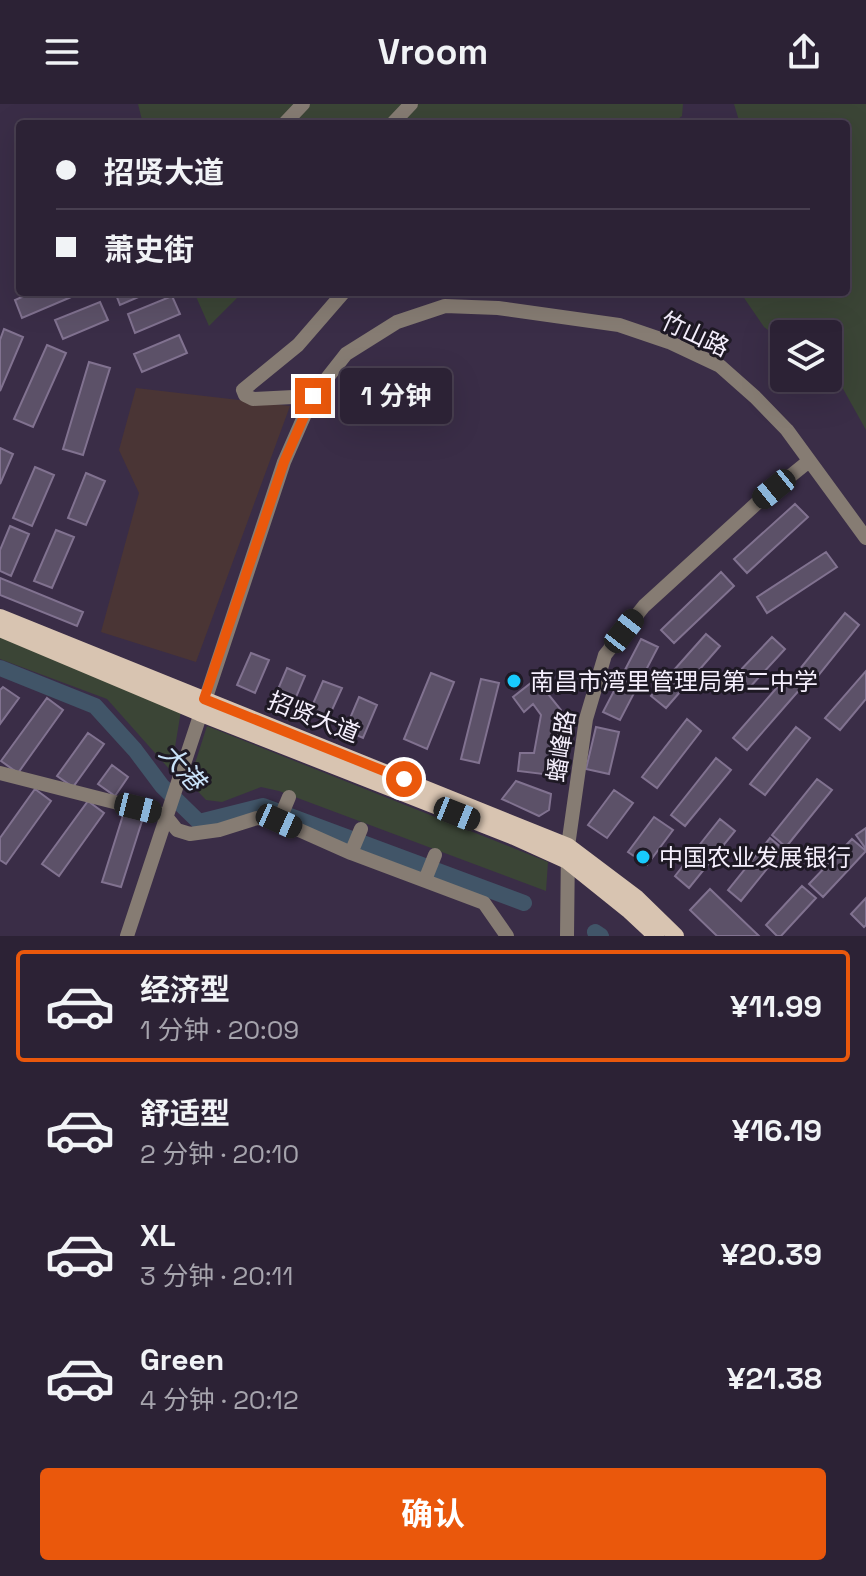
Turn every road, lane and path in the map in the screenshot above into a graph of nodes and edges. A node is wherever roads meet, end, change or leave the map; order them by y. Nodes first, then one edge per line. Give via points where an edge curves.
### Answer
1 (303, 104) edge
2 (411, 104) edge
3 (288, 120) edge
4 (396, 120) edge
5 (341, 296) edge
6 (313, 396) junction
7 (809, 461) junction
8 (866, 538) edge
9 (0, 617) edge
10 (0, 629) edge
11 (202, 706) junction
12 (0, 773) edge
13 (289, 797) dead end
14 (166, 814) junction
15 (279, 821) junction
16 (361, 829) dead end
17 (351, 853) junction
18 (568, 854) junction
19 (435, 855) dead end
20 (425, 880) junction
21 (127, 936) edge
22 (507, 936) edge
23 (567, 936) edge
24 (656, 936) edge
25 (676, 936) edge

1 - 3 street
2 - 4 street
5 - 6 street via 298,345 243,390 253,399
6 - 7 street, 竹山路 via 346,354 397,322 445,306 498,308 619,325 720,366 787,430
6 - 11 street, 竹山路 via 284,462
7 - 8 street, 竹山路
7 - 18 street, 蟠峰路 via 644,606 605,655 586,719
9 - 11 main road, 招贤大道
10 - 11 main road, 招贤大道
11 - 14 street, 竹山路
11 - 18 main road, 招贤大道 via 514,837
12 - 14 street
13 - 15 street
14 - 15 street via 177,830 190,834 257,818
14 - 21 street, 竹山路
15 - 17 street
16 - 17 street
17 - 20 street
18 - 23 street, 蟠峰路
18 - 24 main road, 招贤大道
18 - 25 main road, 招贤大道 via 637,898
19 - 20 street
20 - 22 street via 484,903

